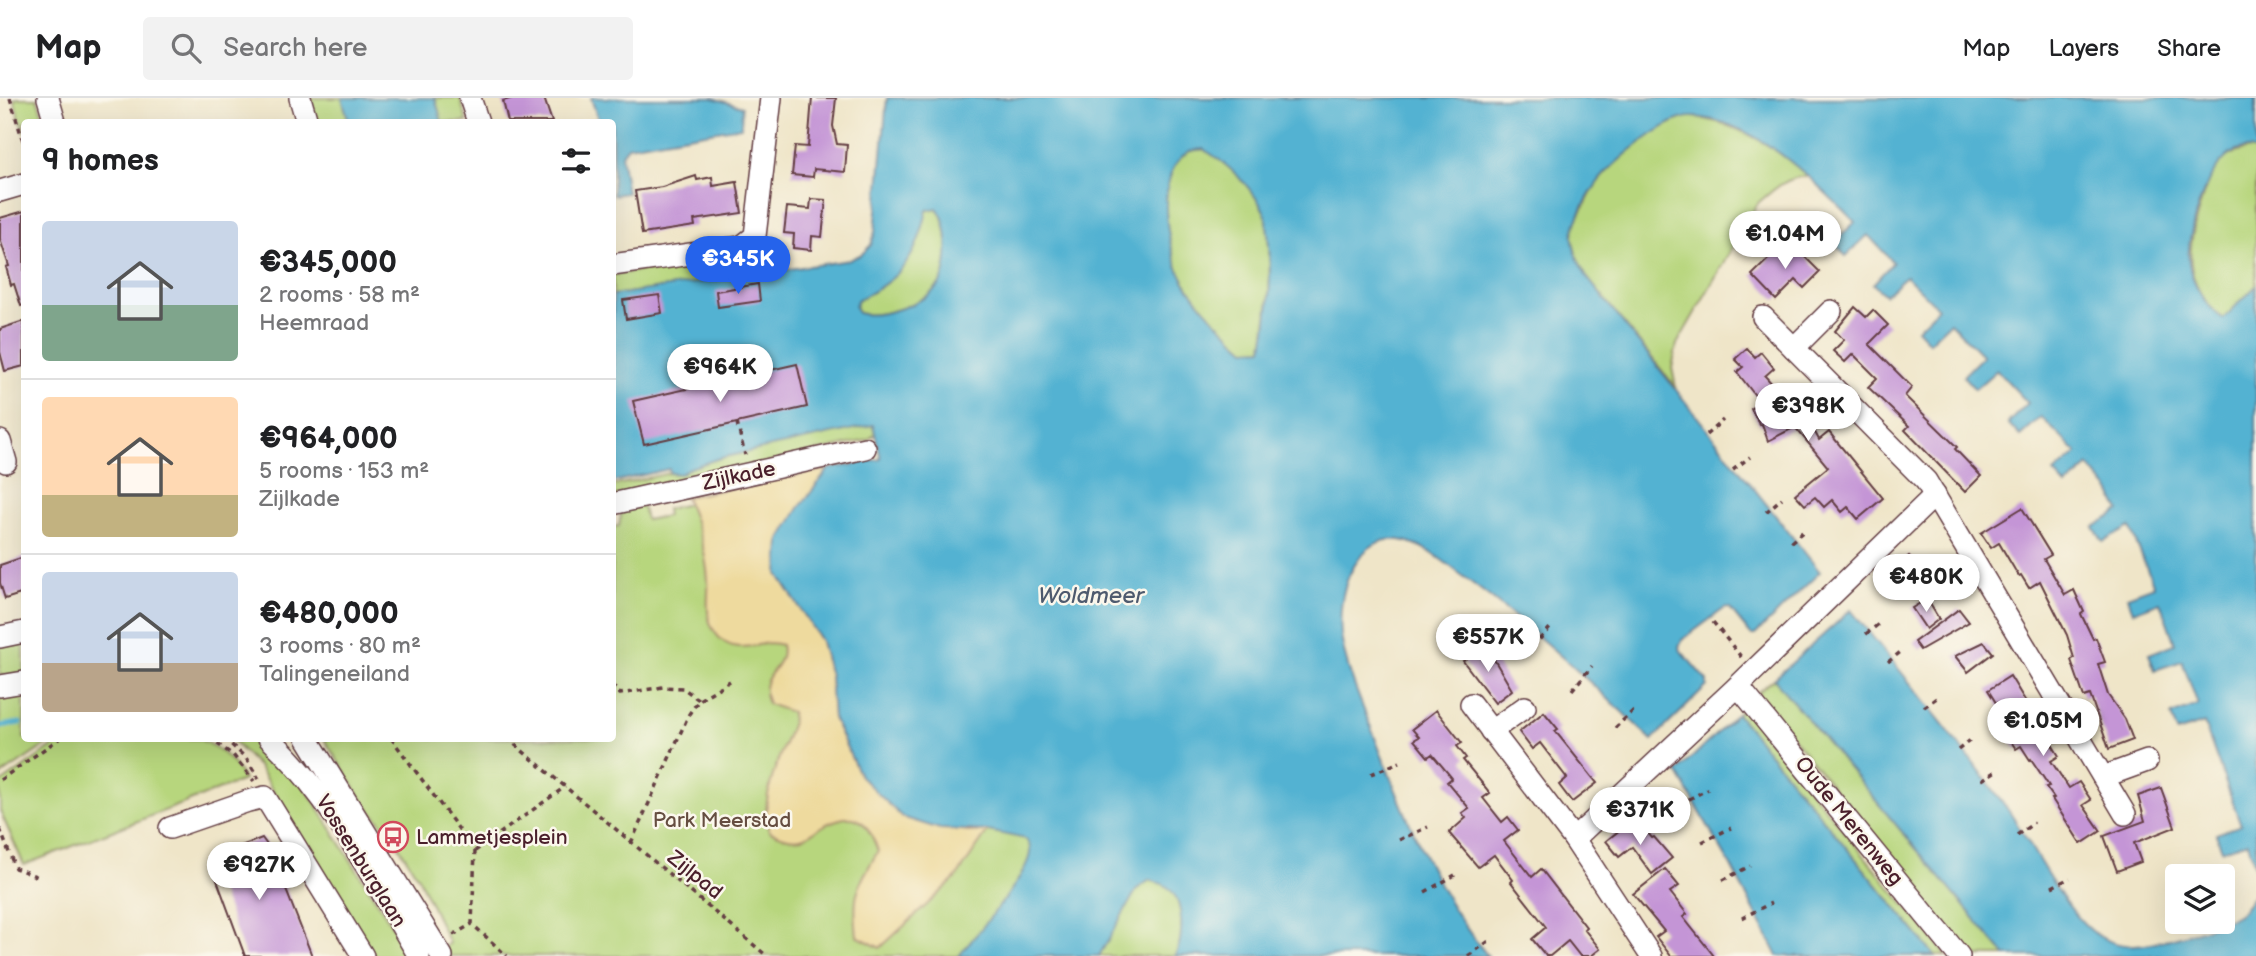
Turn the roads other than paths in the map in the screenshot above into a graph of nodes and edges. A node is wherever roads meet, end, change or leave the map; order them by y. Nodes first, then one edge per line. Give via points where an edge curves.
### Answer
1 (48, 98) edge
2 (300, 98) edge
3 (470, 98) edge
4 (771, 98) edge
5 (54, 119) edge
6 (306, 119) edge
7 (477, 119) edge
8 (21, 185) edge
9 (0, 191) edge
10 (616, 264) edge
11 (1831, 311) dead end
12 (1763, 317) dead end
13 (1794, 348) junction
14 (0, 441) edge
15 (865, 448) dead end
16 (6, 462) dead end
17 (1935, 495) junction
18 (616, 503) edge
19 (21, 633) edge
20 (0, 637) edge
21 (21, 682) edge
22 (0, 686) edge
23 (1738, 686) junction
24 (1471, 704) dead end
25 (1525, 707) dead end
26 (1491, 731) junction
27 (273, 742) edge
28 (309, 742) edge
29 (2147, 761) dead end
30 (2103, 777) junction
31 (2125, 814) dead end
32 (170, 828) dead end
33 (1574, 839) junction
34 (363, 956) edge
35 (419, 956) edge
36 (442, 956) edge
37 (1651, 956) edge
38 (1959, 956) edge

1 - 5 street
2 - 6 street
3 - 7 street
4 - 10 street via 755,236 741,247
8 - 9 street
11 - 13 street
12 - 13 street
13 - 17 street
14 - 16 street
15 - 18 street, Zijlkade
17 - 23 street
17 - 30 street
19 - 20 street
21 - 22 street
23 - 33 street
23 - 38 street, Oude Merenweg
24 - 26 street
25 - 26 street
26 - 33 street
27 - 35 street, Vossenburglaan via 320,793
28 - 36 street, Vossenburglaan
29 - 30 street
30 - 31 street
32 - 34 street via 265,797
33 - 37 street

